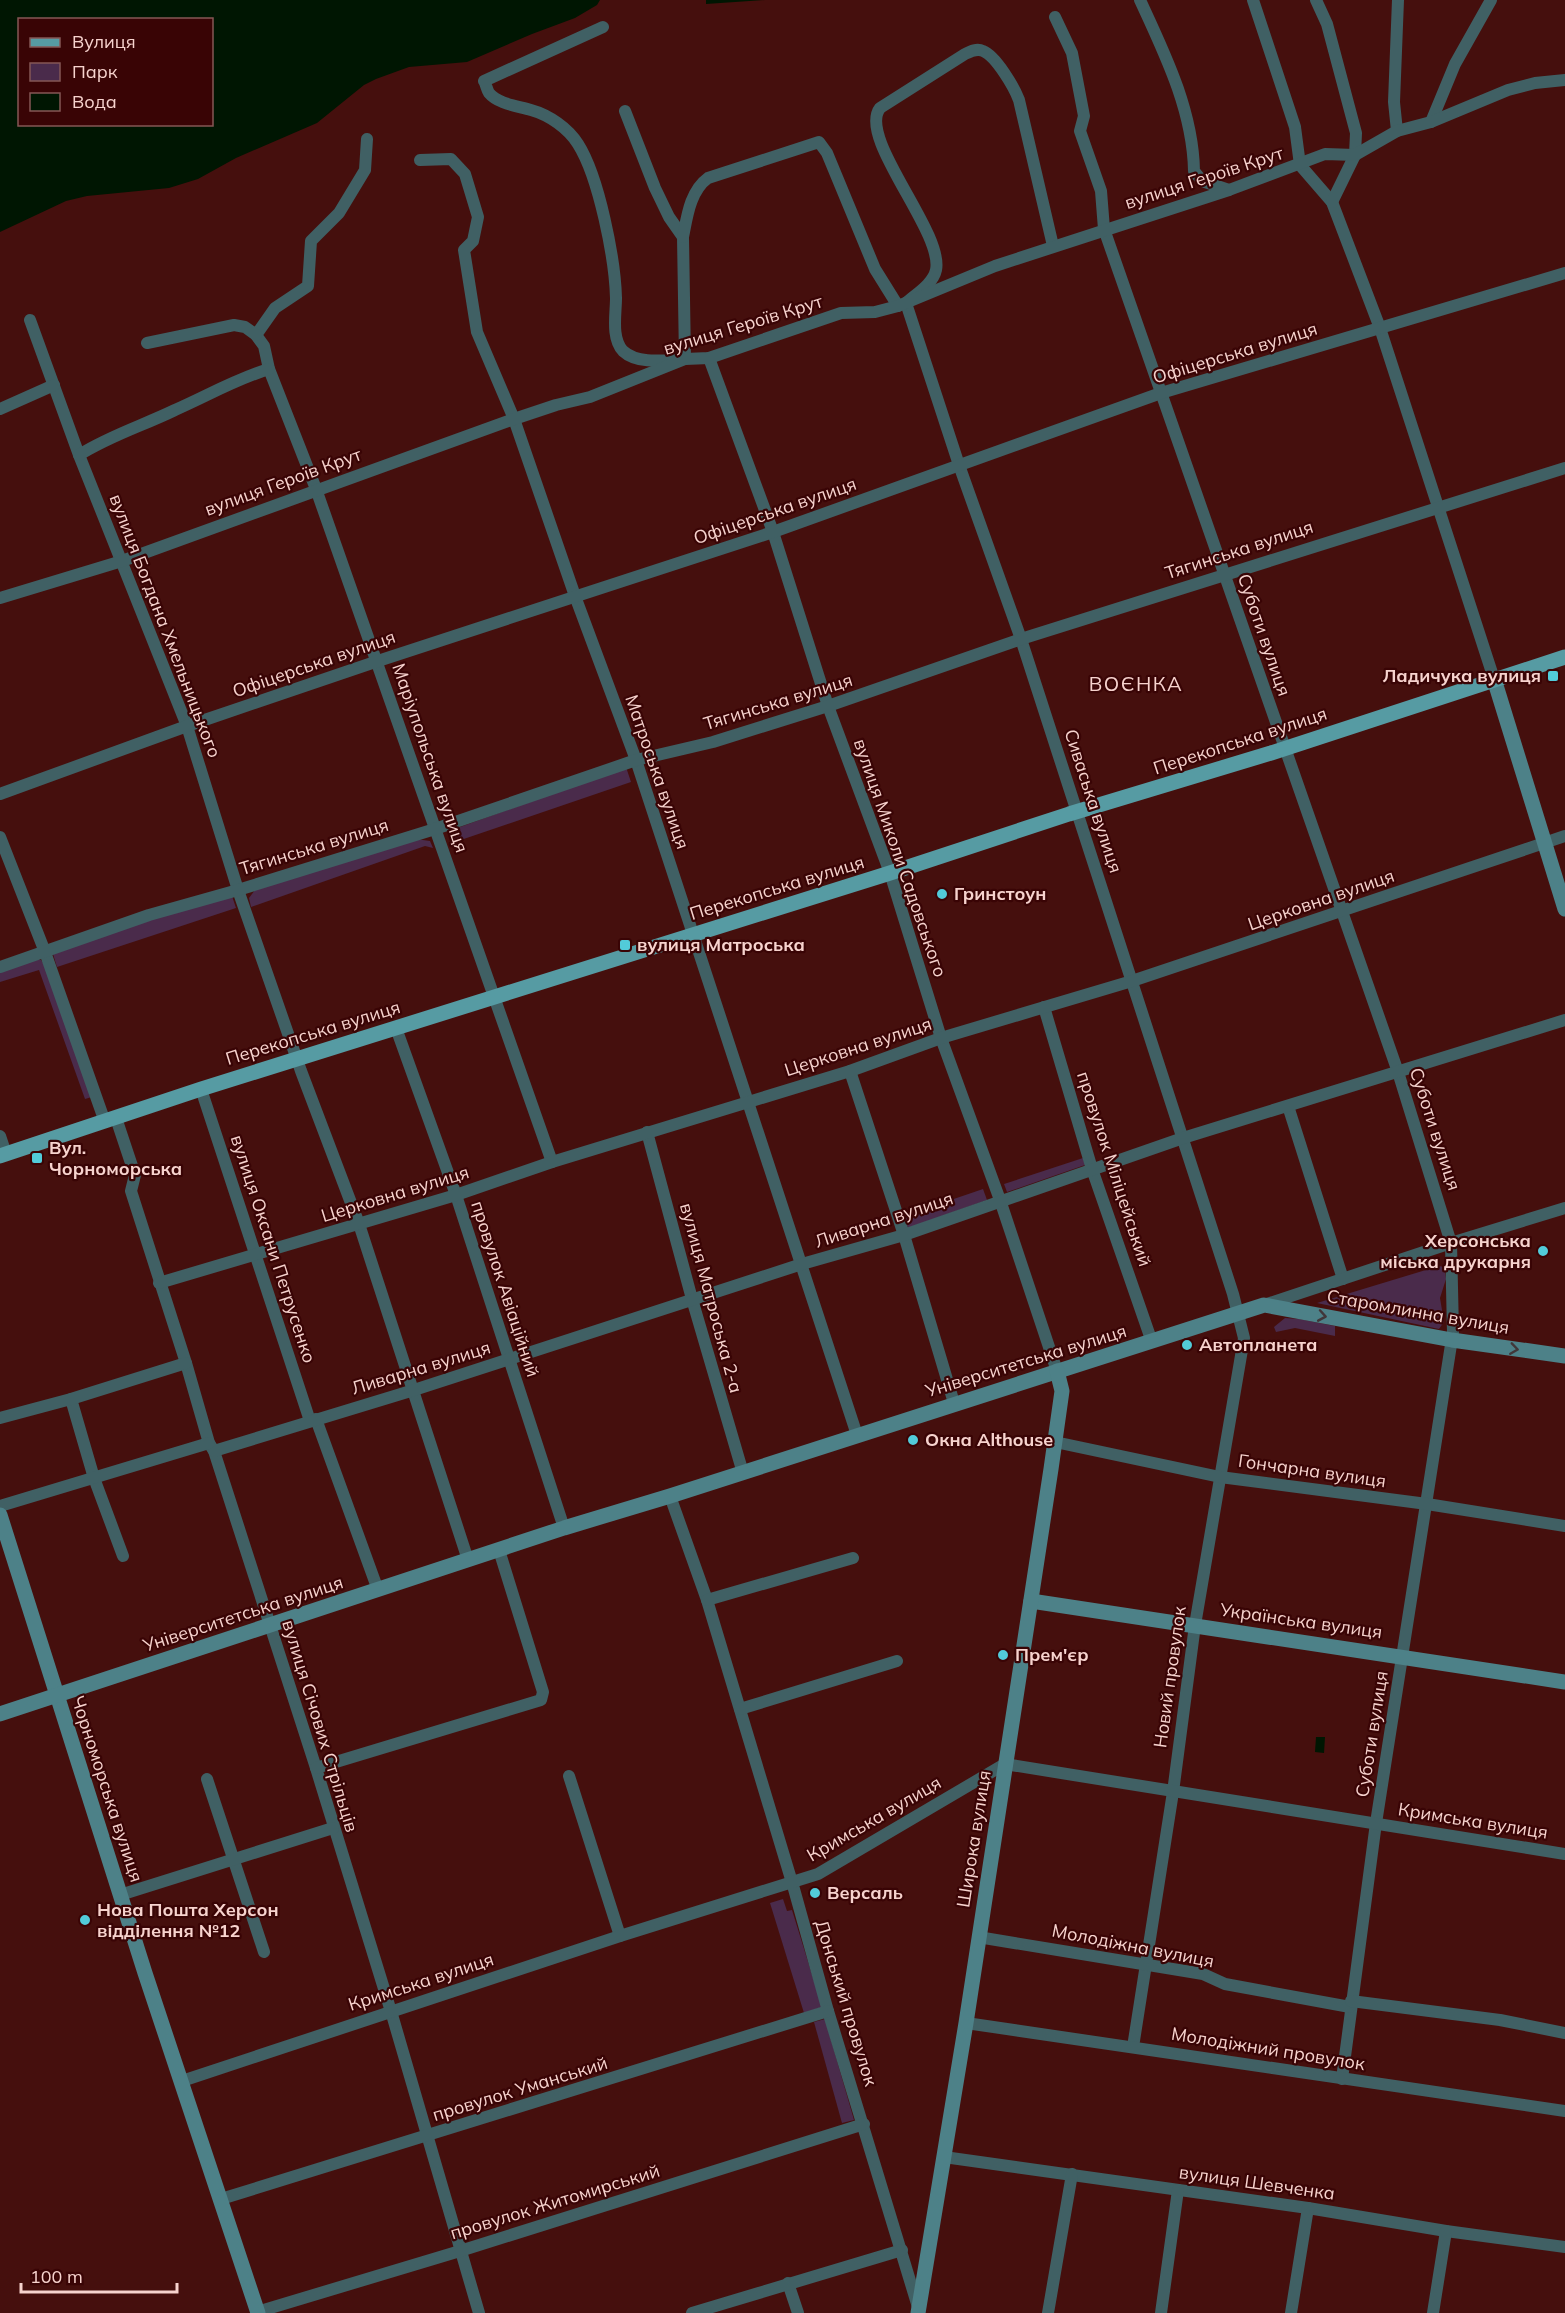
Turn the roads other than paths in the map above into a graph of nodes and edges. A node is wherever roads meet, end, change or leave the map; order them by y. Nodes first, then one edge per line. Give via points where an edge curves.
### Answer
1 (1140, 0) edge
2 (1253, 0) edge
3 (1316, 0) edge
4 (1398, 0) edge
5 (1491, 0) edge
6 (1055, 17) dead end
7 (603, 27) dead end
8 (1565, 80) edge
9 (625, 111) dead end
10 (1431, 122) junction
11 (1397, 131) junction
12 (367, 139) dead end
13 (1355, 155) junction
14 (420, 160) dead end
15 (1300, 165) junction
16 (1229, 190) junction
17 (1332, 202) junction
18 (1104, 229) junction
19 (682, 237) junction
20 (1053, 246) junction
21 (1565, 273) edge
22 (902, 304) junction
23 (30, 320) dead end
24 (1380, 328) junction
25 (256, 335) junction
26 (147, 343) dead end
27 (709, 358) junction
28 (685, 359) junction
29 (268, 369) junction
30 (54, 386) junction
31 (1161, 393) junction
32 (0, 409) edge
33 (514, 419) junction
34 (79, 455) junction
35 (959, 465) junction
36 (1565, 468) edge
37 (316, 489) junction
38 (1438, 506) junction
39 (773, 532) junction
40 (122, 561) junction
41 (1224, 574) junction
42 (575, 596) junction
43 (0, 598) edge
44 (1021, 639) junction
45 (1565, 657) edge
46 (378, 661) junction
47 (1494, 679) junction
48 (828, 706) junction
49 (187, 726) junction
50 (1284, 749) junction
51 (636, 760) junction
52 (0, 794) edge
53 (1077, 812) junction
54 (435, 829) junction
55 (0, 837) edge
56 (1565, 837) edge
57 (1544, 843) junction
58 (890, 873) junction
59 (238, 890) junction
60 (1565, 909) edge
61 (1342, 912) junction
62 (692, 935) junction
63 (45, 952) junction
64 (0, 967) edge
65 (1132, 981) junction
66 (494, 997) junction
67 (1044, 1007) junction
68 (1565, 1020) edge
69 (396, 1028) junction
70 (941, 1038) junction
71 (297, 1058) junction
72 (850, 1071) junction
73 (1398, 1072) junction
74 (201, 1089) junction
75 (748, 1102) junction
76 (1288, 1106) junction
77 (111, 1120) junction
78 (647, 1132) junction
79 (0, 1136) edge
80 (1183, 1138) junction
81 (3, 1155) edge
82 (552, 1162) junction
83 (1092, 1168) junction
84 (456, 1195) junction
85 (1000, 1200) junction
86 (1565, 1208) edge
87 (359, 1224) junction
88 (904, 1235) junction
89 (1451, 1242) junction
90 (256, 1253) junction
91 (801, 1264) junction
92 (1343, 1279) junction
93 (159, 1283) junction
94 (692, 1299) junction
95 (1264, 1305) junction
96 (1238, 1313) junction
97 (1452, 1340) junction
98 (1152, 1342) junction
99 (1565, 1356) edge
100 (509, 1359) junction
101 (186, 1363) junction
102 (1057, 1371) junction
103 (414, 1390) junction
104 (71, 1399) junction
105 (954, 1403) junction
106 (0, 1418) edge
107 (313, 1420) junction
108 (857, 1435) junction
109 (1055, 1442) junction
110 (211, 1447) junction
111 (743, 1473) junction
112 (1220, 1477) junction
113 (94, 1478) junction
114 (670, 1496) junction
115 (1427, 1504) junction
116 (0, 1506) edge
117 (0, 1515) edge
118 (1565, 1526) edge
119 (564, 1528) junction
120 (499, 1550) junction
121 (123, 1556) dead end
122 (853, 1558) dead end
123 (468, 1560) junction
124 (378, 1590) junction
125 (707, 1600) junction
126 (1031, 1601) junction
127 (271, 1625) junction
128 (1195, 1625) junction
129 (1401, 1656) junction
130 (897, 1661) dead end
131 (1565, 1682) edge
132 (57, 1696) junction
133 (740, 1709) junction
134 (0, 1714) edge
135 (1005, 1764) junction
136 (316, 1768) junction
137 (569, 1776) dead end
138 (207, 1779) dead end
139 (1173, 1792) junction
140 (1376, 1823) junction
141 (333, 1828) junction
142 (1565, 1854) edge
143 (232, 1859) junction
144 (792, 1882) junction
145 (120, 1895) junction
146 (620, 1936) junction
147 (978, 1936) junction
148 (264, 1952) dead end
149 (1145, 1964) junction
150 (1350, 2004) junction
151 (391, 2011) junction
152 (828, 2011) junction
153 (966, 2023) junction
154 (1565, 2033) edge
155 (1133, 2047) junction
156 (1342, 2079) junction
157 (182, 2081) junction
158 (1565, 2112) edge
159 (864, 2124) junction
160 (428, 2137) junction
161 (944, 2157) junction
162 (1072, 2174) junction
163 (1178, 2190) junction
164 (221, 2199) junction
165 (1308, 2208) junction
166 (1446, 2231) junction
167 (1565, 2247) edge
168 (902, 2250) junction
169 (460, 2251) junction
170 (788, 2283) junction
171 (918, 2311) edge
172 (258, 2313) edge
173 (479, 2313) edge
174 (694, 2313) edge
175 (798, 2313) edge
176 (1048, 2313) edge
177 (1161, 2313) edge
178 (1291, 2313) edge
179 (1433, 2313) edge

1 - 16 street via 1177,83 1194,171 1202,181
2 - 15 street via 1295,127
3 - 13 street via 1327,24 1356,134
4 - 11 street via 1394,102
5 - 10 street via 1455,64
6 - 18 street, Суботи вулиця via 1072,53 1084,116 1080,131 1101,191
7 - 28 street via 484,81 490,94 546,116 578,144 594,178 606,229 615,278 616,337 621,349 640,359
8 - 10 street via 1508,90
9 - 19 street via 655,188
10 - 11 street
11 - 13 street
12 - 25 street via 365,170 339,213 311,241 308,286 275,308
13 - 15 street, вулиця Героїв Крут via 1325,154
13 - 17 street
14 - 33 street, Матроська вулиця via 451,159 465,174 478,217 473,241 464,250 477,332
15 - 16 street, вулиця Героїв Крут
15 - 17 street
16 - 18 street, вулиця Героїв Крут
17 - 24 street
18 - 20 street, вулиця Героїв Крут
18 - 31 street, Суботи вулиця
19 - 22 street, Сиваська вулиця via 695,193 708,178 819,142 875,269
19 - 28 street
20 - 22 street, вулиця Героїв Крут
20 - 22 street via 1019,100 989,54 974,50 876,114 877,129 928,235 937,268 932,280
21 - 24 street, Офіцерська вулиця
22 - 27 street, вулиця Героїв Крут via 876,312 841,314
22 - 35 street, Сиваська вулиця
23 - 30 street, вулиця Богдана Хмельницького
24 - 31 street, Офіцерська вулиця
24 - 38 street
25 - 26 street via 234,325
25 - 29 street, Маріупольська вулиця via 264,346
27 - 28 street, вулиця Героїв Крут
27 - 39 street, вулиця Миколи Садовського
28 - 33 street, вулиця Героїв Крут via 590,398
29 - 34 street via 102,440
29 - 37 street, Маріупольська вулиця
30 - 32 street
30 - 34 street, вулиця Богдана Хмельницького
31 - 35 street, Офіцерська вулиця
31 - 41 street, Суботи вулиця
33 - 37 street, вулиця Героїв Крут
33 - 42 street, Матроська вулиця
34 - 40 street, вулиця Богдана Хмельницького
35 - 39 street, Офіцерська вулиця
35 - 44 street, Сиваська вулиця
36 - 38 street, Тягинська вулиця
37 - 40 street, вулиця Героїв Крут
37 - 46 street, Маріупольська вулиця
38 - 41 street, Тягинська вулиця
38 - 47 street
39 - 42 street, Офіцерська вулиця
39 - 48 street, вулиця Миколи Садовського
40 - 43 street, вулиця Героїв Крут
40 - 49 street, вулиця Богдана Хмельницького
41 - 44 street, Тягинська вулиця
41 - 50 street, Суботи вулиця
42 - 46 street, Офіцерська вулиця
42 - 51 street, Матроська вулиця
44 - 48 street, Тягинська вулиця
44 - 53 street, Сиваська вулиця
45 - 47 main road, Перекопська вулиця
46 - 49 street, Офіцерська вулиця
46 - 54 street, Маріупольська вулиця
47 - 50 main road, Перекопська вулиця
47 - 57 street
48 - 51 street, Тягинська вулиця via 713,742
48 - 58 street, вулиця Миколи Садовського
49 - 52 street, Офіцерська вулиця
49 - 59 street, вулиця Богдана Хмельницького
50 - 53 main road, Перекопська вулиця
50 - 61 street, Суботи вулиця
51 - 54 street, Тягинська вулиця
51 - 62 street, Матроська вулиця
53 - 58 main road, Перекопська вулиця
53 - 65 street, Сиваська вулиця
54 - 59 street, Тягинська вулиця
54 - 66 street, Маріупольська вулиця
55 - 63 street, вулиця Січових Стрільців
56 - 57 street, Церковна вулиця
57 - 60 street
57 - 61 street, Церковна вулиця
58 - 62 main road, Перекопська вулиця
58 - 70 street, вулиця Миколи Садовського
59 - 63 street, Тягинська вулиця via 149,915
59 - 71 street, вулиця Богдана Хмельницького
61 - 65 street, Церковна вулиця
61 - 73 street, Суботи вулиця
62 - 66 main road, Перекопська вулиця
62 - 75 street, Матроська вулиця
63 - 64 street, Тягинська вулиця
63 - 77 street, вулиця Січових Стрільців
65 - 67 street, Церковна вулиця
65 - 80 street, Сиваська вулиця
66 - 69 main road, Перекопська вулиця
66 - 82 street, Маріупольська вулиця
67 - 70 street, Церковна вулиця
67 - 83 street, провулок Міліцейський
68 - 73 street, Ливарна вулиця
69 - 71 main road, Перекопська вулиця
69 - 84 street, провулок Авіаційний
70 - 72 street, Церковна вулиця
70 - 85 street, вулиця Миколи Садовського
71 - 74 main road, Перекопська вулиця
71 - 87 street, вулиця Богдана Хмельницького
72 - 75 street, Церковна вулиця
72 - 88 street
73 - 76 street, Ливарна вулиця
73 - 89 street, Суботи вулиця
74 - 77 main road, Перекопська вулиця
74 - 90 street, вулиця Оксани Петрусенко
75 - 78 street, Церковна вулиця
75 - 91 street, Матроська вулиця
76 - 80 street, Ливарна вулиця
76 - 92 street
77 - 81 main road, Перекопська вулиця
77 - 93 street, вулиця Січових Стрільців via 135,1175 131,1191
78 - 82 street, Церковна вулиця
78 - 94 street, вулиця Матроська 2-а
79 - 81 street
80 - 83 street, Ливарна вулиця
80 - 96 street, Сиваська вулиця
82 - 84 street, Церковна вулиця
83 - 85 street, Ливарна вулиця
83 - 98 street, провулок Міліцейський
84 - 87 street, Церковна вулиця
84 - 100 street, провулок Авіаційний
85 - 88 street, Ливарна вулиця
85 - 102 street, вулиця Миколи Садовського
86 - 89 street, Університетська вулиця
87 - 90 street, Церковна вулиця
87 - 103 street, вулиця Богдана Хмельницького
88 - 91 street, Ливарна вулиця
88 - 105 street
89 - 92 street, Університетська вулиця
89 - 97 street, Суботи вулиця
90 - 93 street, Церковна вулиця
90 - 107 street, вулиця Оксани Петрусенко
91 - 94 street, Ливарна вулиця
91 - 108 street, Матроська вулиця
92 - 95 street, Університетська вулиця
93 - 101 street, вулиця Січових Стрільців
94 - 100 street, Ливарна вулиця
94 - 111 street, вулиця Матроська 2-а
95 - 96 street, Університетська вулиця
95 -> 97 street, Старомлинна вулиця
96 - 98 street, Університетська вулиця
96 - 112 street, Новий провулок via 1244,1338
97 -> 99 street, Старомлинна вулиця
97 - 115 street, Суботи вулиця
98 - 102 street, Університетська вулиця
100 - 103 street, Ливарна вулиця
100 - 119 street, провулок Авіаційний
101 - 104 street
101 - 110 street, вулиця Січових Стрільців
102 - 105 street, Університетська вулиця
102 - 109 street, Широка вулиця via 1062,1390
103 - 107 street, Ливарна вулиця
103 - 123 street, вулиця Богдана Хмельницького
104 - 106 street
104 - 113 street
105 - 108 street, Університетська вулиця
107 - 110 street, Ливарна вулиця
107 - 124 street, вулиця Оксани Петрусенко
108 - 111 street, Університетська вулиця
109 - 112 street, Гончарна вулиця
109 - 126 street, Широка вулиця
110 - 113 street, Ливарна вулиця
110 - 127 street, вулиця Січових Стрільців
111 - 114 street, Університетська вулиця
112 - 115 street, Гончарна вулиця
112 - 128 street, Новий провулок
113 - 116 street, Ливарна вулиця
113 - 121 street
114 - 119 street, Університетська вулиця
114 - 125 street, Донський провулок
115 - 118 street, Гончарна вулиця
115 - 129 street, Суботи вулиця
117 - 132 street, Чорноморська вулиця
119 - 120 street, Університетська вулиця
120 - 123 street, Університетська вулиця
120 - 136 street via 543,1692 541,1700
122 - 125 street
123 - 124 street, Університетська вулиця
124 - 127 street, Університетська вулиця
125 - 133 street, Донський провулок
126 - 128 street, Українська вулиця
126 - 135 street, Широка вулиця
127 - 132 street, Університетська вулиця
127 - 136 street, вулиця Січових Стрільців
128 - 129 street, Українська вулиця
128 - 139 street, Новий провулок
129 - 131 street, Українська вулиця
129 - 140 street, Суботи вулиця
130 - 133 street
132 - 134 street, Університетська вулиця
132 - 145 street, Чорноморська вулиця
133 - 144 street, Донський провулок
135 - 139 street, Кримська вулиця
135 - 144 street, Кримська вулиця via 818,1874
135 - 147 street, Широка вулиця
136 - 141 street, вулиця Січових Стрільців
137 - 146 street
138 - 143 street
139 - 140 street, Кримська вулиця
139 - 149 street, Новий провулок
140 - 142 street, Кримська вулиця
140 - 150 street, Суботи вулиця
141 - 143 street
141 - 151 street, вулиця Січових Стрільців
143 - 145 street
143 - 148 street
144 - 146 street, Кримська вулиця
144 - 152 street, Донський провулок
145 - 157 street, Чорноморська вулиця
146 - 151 street, Кримська вулиця
147 - 149 street, Молодіжна вулиця
147 - 153 street, Широка вулиця
149 - 150 street, Молодіжна вулиця via 1208,1975 1225,1984
149 - 155 street, Новий провулок
150 - 154 street, Молодіжна вулиця via 1500,2020
150 - 156 street, Суботи вулиця
151 - 157 street, Кримська вулиця
151 - 160 street, вулиця Січових Стрільців
152 - 159 street, Донський провулок
152 - 160 street, провулок Уманський
153 - 155 street, Молодіжний провулок
153 - 161 street, Широка вулиця
155 - 156 street, Молодіжний провулок
156 - 158 street, Молодіжний провулок
157 - 164 street, Чорноморська вулиця
159 - 168 street, Донський провулок
159 - 169 street, провулок Житомирський
160 - 164 street, провулок Уманський
160 - 169 street, вулиця Січових Стрільців
161 - 162 street, вулиця Шевченка
161 - 171 street, Широка вулиця
162 - 163 street, вулиця Шевченка
162 - 176 street
163 - 165 street, вулиця Шевченка
163 - 177 street
164 - 172 street, Чорноморська вулиця
165 - 166 street, вулиця Шевченка
165 - 178 street
166 - 167 street, вулиця Шевченка
166 - 179 street
168 - 170 street
168 - 171 street, Донський провулок
169 - 172 street, провулок Житомирський
169 - 173 street, вулиця Січових Стрільців
170 - 174 street
170 - 175 street

